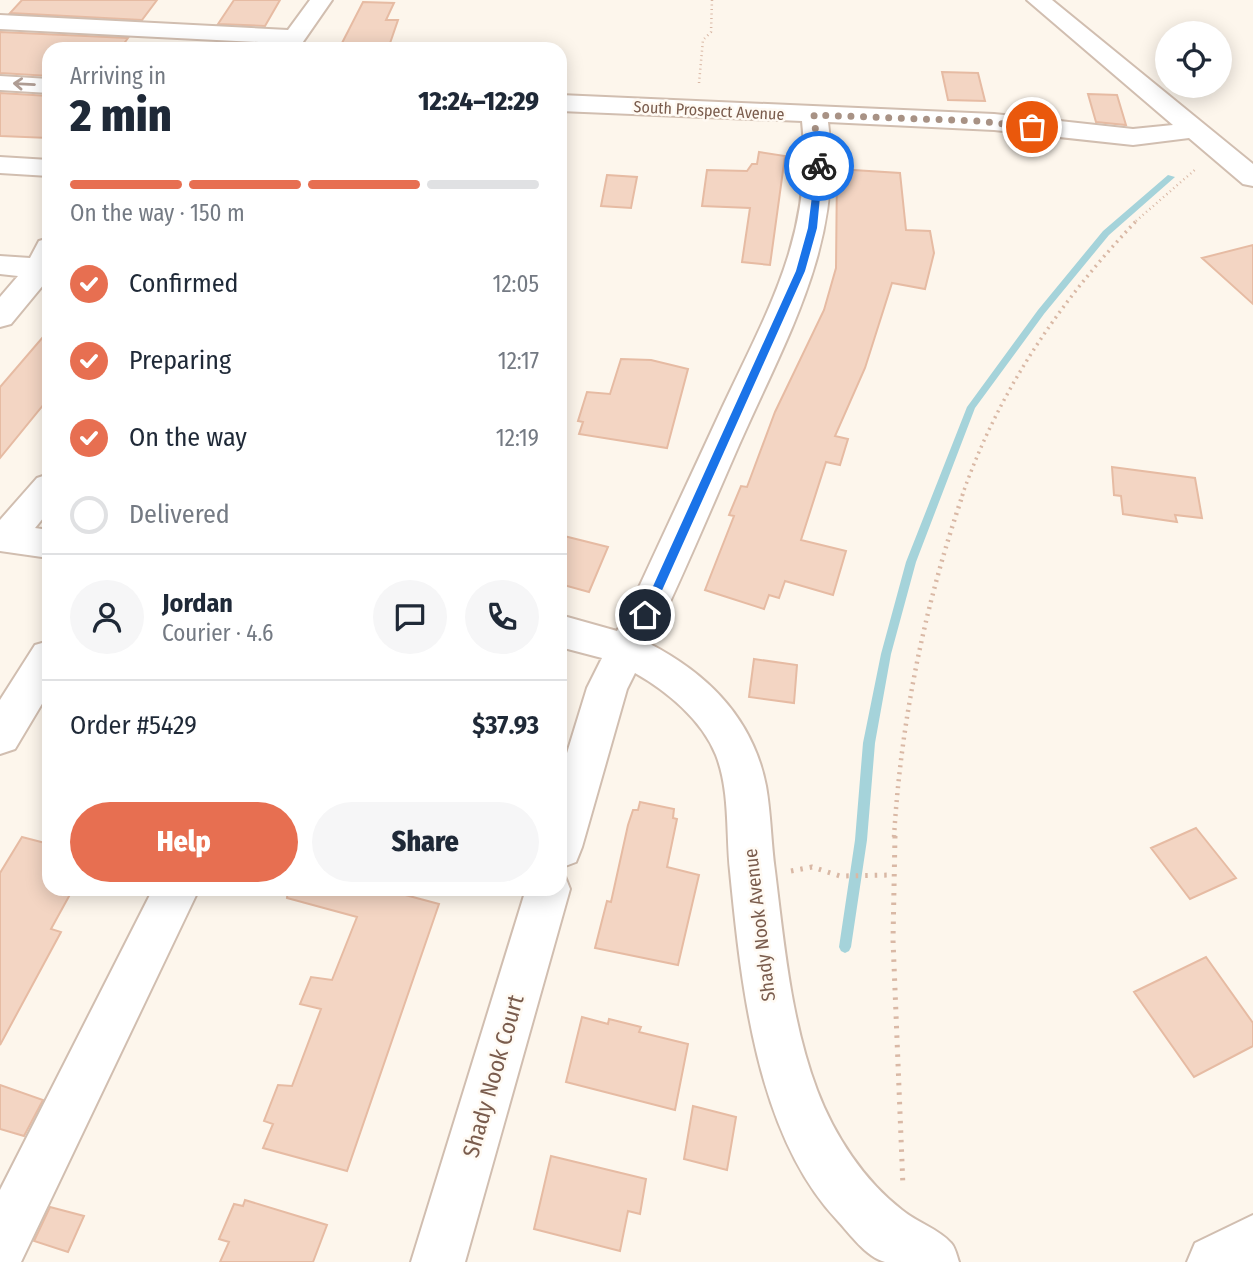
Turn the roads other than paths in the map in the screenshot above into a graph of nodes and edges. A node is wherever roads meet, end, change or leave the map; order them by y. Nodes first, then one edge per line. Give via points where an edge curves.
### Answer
1 (321, 0) edge
2 (1038, 0) edge
3 (0, 22) edge
4 (276, 42) edge
5 (291, 42) edge
6 (0, 83) edge
7 (42, 86) edge
8 (567, 103) edge
9 (814, 115) junction
10 (1193, 130) junction
11 (0, 165) edge
12 (42, 168) edge
13 (1253, 178) edge
14 (42, 262) edge
15 (0, 265) edge
16 (42, 267) edge
17 (0, 317) edge
18 (42, 495) edge
19 (3, 537) edge
20 (42, 543) edge
21 (567, 633) edge
22 (626, 651) junction
23 (42, 668) edge
24 (0, 736) edge
25 (567, 823) edge
26 (174, 896) edge
27 (546, 896) edge
28 (1253, 1242) edge
29 (0, 1247) edge
30 (918, 1255) edge
31 (438, 1262) edge
32 (1214, 1262) edge

1 - 5 street
2 - 10 street
3 - 4 street
7 -> 6 street
8 - 9 street, South Prospect Avenue
9 - 10 street, South Prospect Avenue via 994,122 1133,137
9 - 22 street via 818,192 801,271
10 - 13 street
11 - 12 street
14 - 15 street
16 - 17 street
18 - 19 street
19 - 20 street
21 - 22 street, Shady Nook Avenue
22 - 25 street via 607,688
22 - 30 street, Shady Nook Avenue via 673,675 709,707 733,744 743,780 766,997 785,1072 817,1151 862,1213
23 - 24 street
26 - 29 street
27 - 31 street, Shady Nook Court
28 - 32 street

